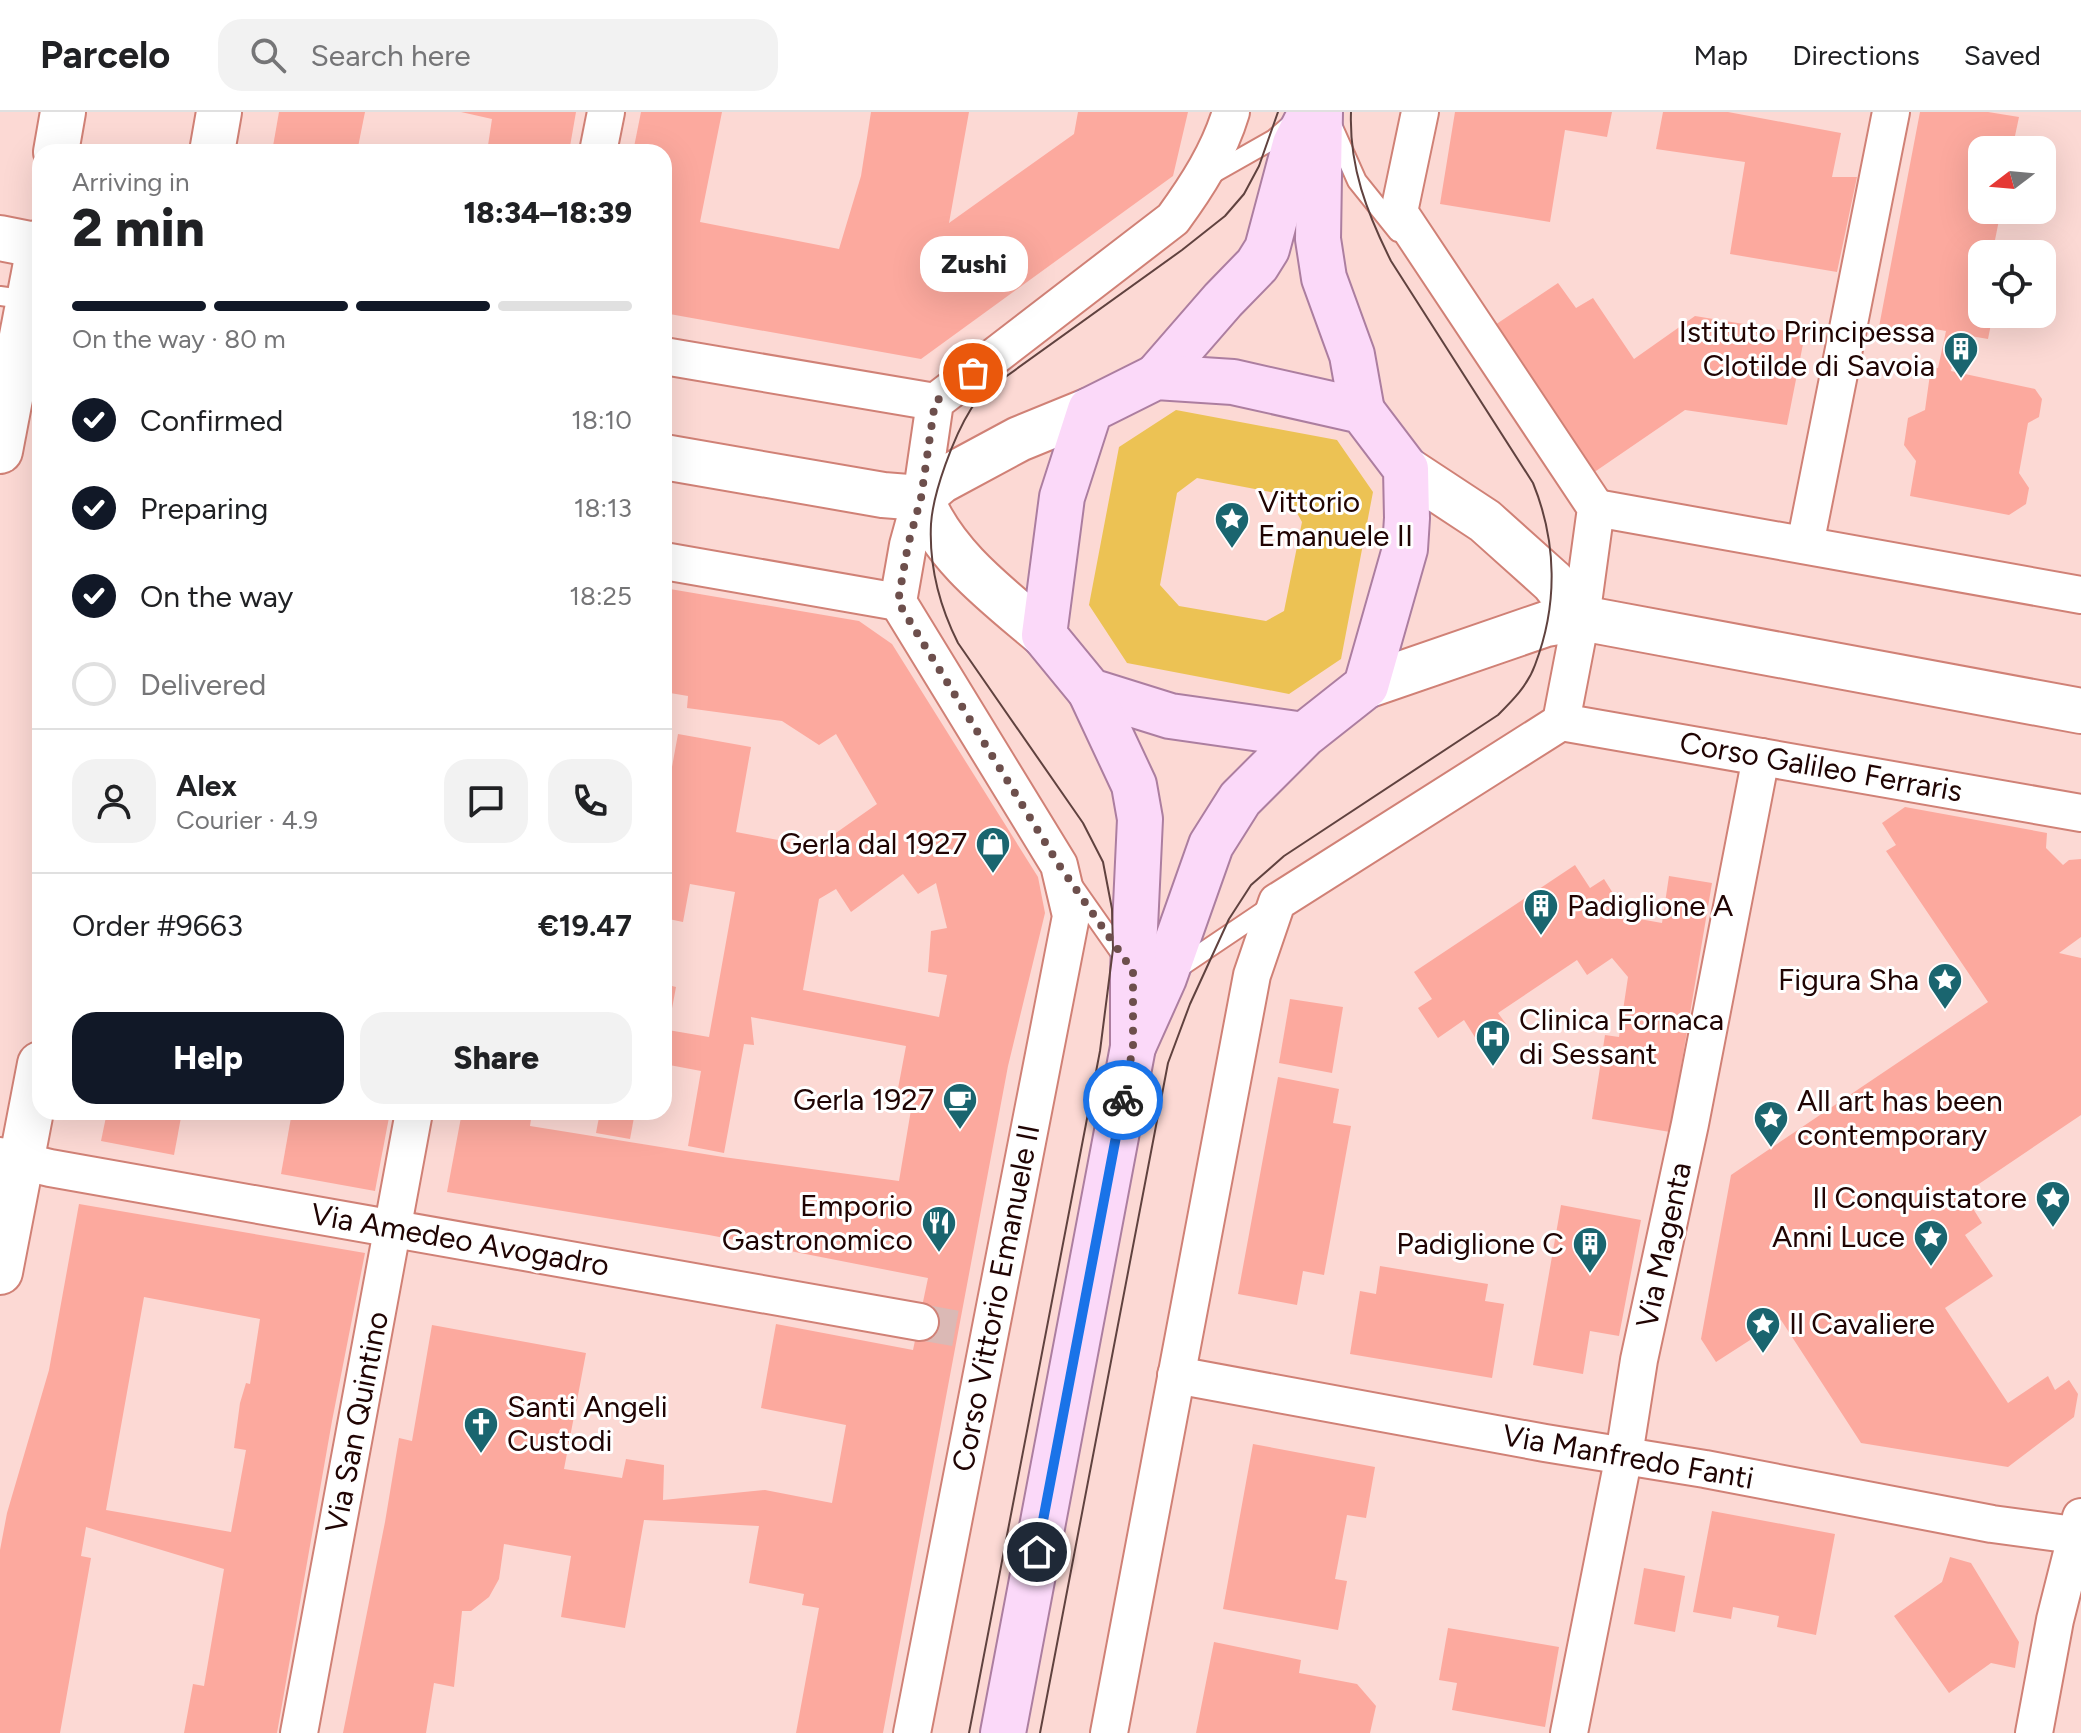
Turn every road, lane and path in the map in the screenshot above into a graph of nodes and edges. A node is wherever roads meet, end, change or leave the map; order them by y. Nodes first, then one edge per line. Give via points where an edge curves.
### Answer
1 (63, 112) edge
2 (219, 112) edge
3 (606, 112) edge
4 (1231, 112) edge
5 (1304, 112) edge
6 (1311, 112) edge
7 (1320, 112) edge
8 (1326, 112) edge
9 (1420, 112) edge
10 (1891, 112) edge
11 (57, 144) edge
12 (213, 144) edge
13 (600, 144) edge
14 (1202, 180) junction
15 (0, 238) edge
16 (32, 243) edge
17 (1442, 276) junction
18 (32, 277) edge
19 (17, 340) edge
20 (672, 357) edge
21 (1156, 377) junction
22 (935, 402) junction
23 (1090, 410) junction
24 (1362, 411) junction
25 (11, 444) edge
26 (672, 458) edge
27 (1406, 469) junction
28 (921, 498) junction
29 (1596, 508) junction
30 (1805, 545) junction
31 (672, 562) edge
32 (2081, 595) edge
33 (898, 602) junction
34 (1581, 618) junction
35 (1044, 635) junction
36 (1366, 686) junction
37 (1090, 691) junction
38 (2081, 711) edge
39 (1561, 722) junction
40 (1304, 735) junction
41 (1761, 757) junction
42 (2081, 813) edge
43 (1059, 865) junction
44 (1277, 902) junction
45 (1148, 975) junction
46 (32, 1090) edge
47 (413, 1120) edge
48 (11, 1158) edge
49 (393, 1228) junction
50 (0, 1272) edge
51 (920, 1322) tunnel mouth
52 (1176, 1375) junction
53 (1624, 1455) junction
54 (2080, 1530) edge
55 (299, 1733) edge
56 (912, 1733) edge
57 (1003, 1733) edge
58 (1109, 1733) edge
59 (1569, 1733) edge
60 (2034, 1733) edge

1 - 11 street
2 - 12 street
3 - 13 street
4 - 14 street
5 - 14 lane via 1274,139
6 - 21 main road via 1295,144 1267,249
7 - 24 main road via 1318,239 1324,278 1352,355
8 - 17 lane via 1357,181 1386,220
9 - 17 street via 1399,212
10 - 30 street
14 - 22 street via 1173,219
15 - 16 street
17 - 29 street
18 - 19 street
19 - 25 street
20 - 22 street
21 - 23 main road
21 - 24 main road via 1233,382
22 - 28 street
23 - 28 street via 1019,439 941,481
23 - 35 main road via 1062,497
24 - 27 main road
26 - 28 street
27 - 34 street via 1485,521 1553,582
27 - 36 main road via 1405,549
28 - 33 street
28 - 35 street via 931,523 977,578
29 - 30 street
29 - 34 street
30 - 32 street
31 - 33 street
33 - 43 street, Corso Vittorio Emanuele II
34 - 36 street via 1546,624
34 - 38 street
34 - 39 street
35 - 37 main road
36 - 40 main road
37 - 40 main road via 1170,716
37 - 45 main road via 1134,785
39 - 41 street, Corso Galileo Ferraris
39 - 44 street
40 - 45 main road via 1240,799 1211,845
41 - 42 street, Corso Galileo Ferraris
41 - 53 street, Via Magenta
43 - 45 lane
43 - 56 street, Corso Vittorio Emanuele II via 1071,916 974,1332
44 - 45 lane
44 - 52 street via 1252,975
45 - 57 main road
46 - 48 street
47 - 49 street, Via San Quintino
48 - 49 street, Via Amedeo Avogadro
48 - 50 street
49 - 51 street, Via Amedeo Avogadro
49 - 55 street, Via San Quintino
52 - 53 street, Via Manfredo Fanti
52 - 58 street
53 - 54 street, Via Manfredo Fanti via 1992,1524
53 - 59 street, Via Magenta
54 - 60 street via 2055,1620

